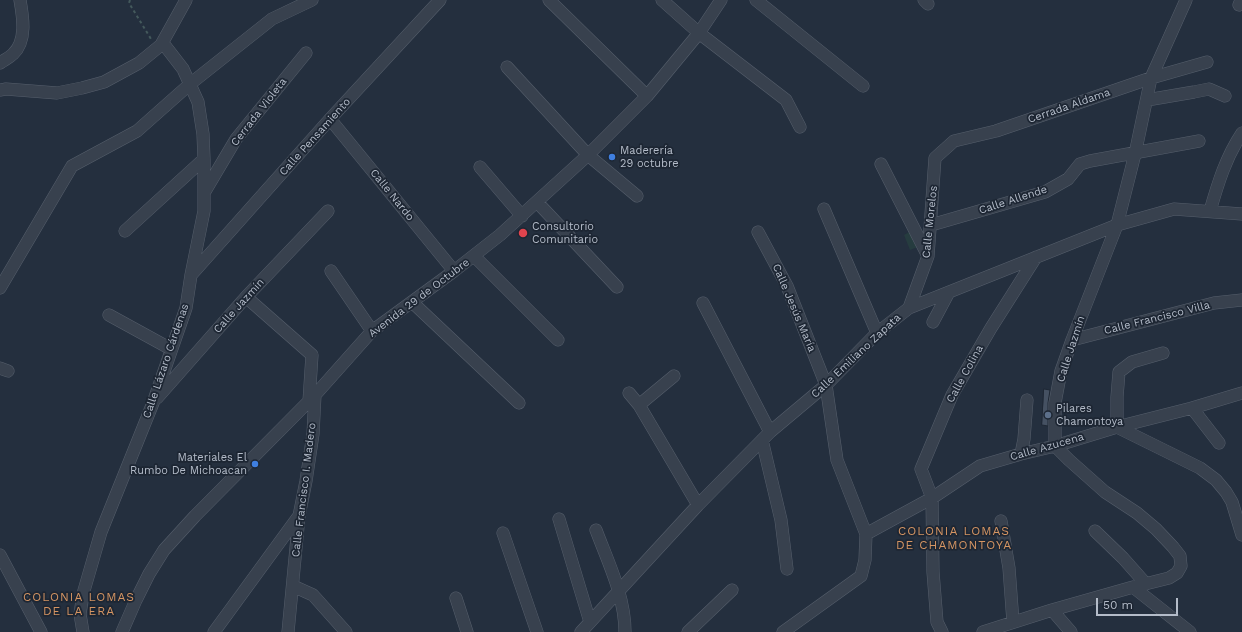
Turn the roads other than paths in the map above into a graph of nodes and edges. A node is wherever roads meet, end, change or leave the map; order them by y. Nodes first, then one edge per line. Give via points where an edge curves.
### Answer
1 (20, 0) edge
2 (186, 0) edge
3 (312, 0) edge
4 (440, 0) edge
5 (549, 0) edge
6 (662, 0) edge
7 (721, 0) edge
8 (756, 0) edge
9 (1186, 0) edge
10 (699, 33) junction
11 (164, 46) junction
12 (306, 53) dead end
13 (1207, 62) dead end
14 (0, 63) edge
15 (507, 67) dead end
16 (1151, 78) junction
17 (190, 84) junction
18 (863, 86) dead end
19 (0, 90) edge
20 (647, 96) junction
21 (1225, 96) dead end
22 (1147, 100) junction
23 (330, 119) junction
24 (800, 127) dead end
25 (1242, 133) edge
26 (1199, 141) dead end
27 (1135, 154) junction
28 (588, 155) junction
29 (935, 158) joint
30 (204, 159) junction
31 (881, 164) dead end
32 (480, 167) dead end
33 (204, 193) junction
34 (637, 196) dead end
35 (537, 202) junction
36 (824, 209) dead end
37 (328, 211) dead end
38 (1210, 211) junction
39 (1242, 214) edge
40 (522, 216) junction
41 (931, 225) junction
42 (1117, 225) junction
43 (125, 230) dead end
44 (758, 232) dead end
45 (474, 256) junction
46 (928, 256) junction
47 (1036, 257) junction
48 (331, 271) dead end
49 (454, 271) junction
50 (191, 275) junction
51 (617, 287) dead end
52 (0, 288) edge
53 (949, 292) junction
54 (246, 297) junction
55 (1242, 300) edge
56 (412, 302) junction
57 (703, 303) dead end
58 (909, 308) junction
59 (109, 314) dead end
60 (933, 322) dead end
61 (372, 331) junction
62 (877, 333) junction
63 (558, 340) dead end
64 (1072, 340) junction
65 (171, 349) junction
66 (1163, 353) dead end
67 (674, 376) dead end
68 (826, 385) junction
69 (629, 392) dead end
70 (1242, 393) edge
71 (312, 398) junction
72 (1027, 400) dead end
73 (153, 403) junction
74 (519, 403) dead end
75 (639, 405) junction
76 (1192, 408) junction
77 (1117, 427) junction
78 (766, 436) junction
79 (1219, 443) dead end
80 (1055, 446) junction
81 (1021, 454) junction
82 (932, 498) junction
83 (698, 505) junction
84 (298, 516) junction
85 (559, 519) dead end
86 (1001, 521) dead end
87 (596, 530) dead end
88 (1095, 531) dead end
89 (504, 534) dead end
90 (866, 534) junction
91 (1242, 535) edge
92 (0, 555) edge
93 (787, 569) dead end
94 (1146, 584) junction
95 (293, 586) junction
96 (1133, 586) junction
97 (619, 590) junction
98 (732, 590) dead end
99 (456, 598) dead end
100 (1052, 610) junction
101 (590, 622) junction
102 (1013, 622) junction
103 (1000, 630) edge
104 (292, 631) edge
105 (41, 632) edge
106 (83, 632) edge
107 (122, 632) edge
108 (214, 632) edge
109 (346, 632) edge
110 (467, 632) edge
111 (537, 632) edge
112 (581, 632) edge
113 (625, 632) edge
114 (688, 632) edge
115 (783, 632) edge
116 (942, 632) edge
117 (983, 632) edge
118 (1071, 632) edge
119 (1190, 632) edge

1 - 14 street via 23,18 22,40 14,54
2 - 11 street
3 - 17 street via 272,18
4 - 23 street, Calle Pensamiento
5 - 20 street
6 - 10 street
7 - 10 street, Avenida 29 de Octubre
8 - 18 street
9 - 16 street, Calle Jazmín
10 - 20 street, Avenida 29 de Octubre
10 - 24 street via 786,100
11 - 17 street, Calle Lázaro Cárdenas via 183,69
11 - 19 street via 122,73 104,82 82,88 57,93
12 - 33 street, Cerrada Violeta via 236,138
13 - 16 street, Cerrada Aldama
15 - 28 street
16 - 22 street, Calle Jazmín
16 - 29 street, Cerrada Aldama via 996,131 954,141
17 - 30 street, Calle Lázaro Cárdenas via 198,102
17 - 52 street via 137,131 72,166
20 - 28 street, Avenida 29 de Octubre
21 - 22 street via 1209,88
22 - 27 street, Calle Jazmín
23 - 49 street, Calle Nardo
23 - 50 street, Calle Pensamiento
25 - 38 street via 1231,150
26 - 27 street, Calle Allende
27 - 41 street, Calle Allende via 1101,158 1080,164 1068,179 1045,192
27 - 42 street, Calle Jazmín
28 - 34 street
28 - 35 street, Avenida 29 de Octubre
29 - 41 street, Calle Morelos
30 - 33 street, Calle Lázaro Cárdenas
30 - 43 street
31 - 46 street
32 - 40 street
33 - 50 street, Calle Lázaro Cárdenas via 204,211
35 - 40 street, Avenida 29 de Octubre
35 - 51 street
36 - 62 street
37 - 54 street, Calle Jazmín
38 - 39 street, Calle Emiliano Zapata
38 - 42 street, Calle Emiliano Zapata via 1174,209
40 - 45 street, Avenida 29 de Octubre
41 - 46 street, Calle Morelos
42 - 47 street, Calle Emiliano Zapata
42 - 64 street, Calle Jazmín
44 - 68 street, Calle Jesús María via 787,286
45 - 49 street, Avenida 29 de Octubre
45 - 63 street
46 - 58 street, Calle Morelos
47 - 53 street, Calle Emiliano Zapata
47 - 82 street, Calle Colina via 952,395 921,469
48 - 61 street
49 - 56 street, Avenida 29 de Octubre
50 - 65 street, Calle Lázaro Cárdenas via 186,308
53 - 58 street, Calle Emiliano Zapata
53 - 60 street
54 - 71 street, Calle Francisco I. Madero via 312,355
54 - 73 street, Calle Jazmín
55 - 64 street, Calle Francisco Villa via 1214,303
56 - 61 street, Avenida 29 de Octubre
56 - 74 street
57 - 78 street
58 - 62 street, Calle Emiliano Zapata
59 - 65 street
61 - 71 street, Avenida 29 de Octubre
62 - 68 street, Calle Emiliano Zapata
64 - 80 street, Calle Jazmín via 1061,371 1056,397
65 - 73 street, Calle Lázaro Cárdenas
66 - 77 street via 1132,362 1119,372
67 - 75 street
68 - 78 street, Calle Emiliano Zapata
68 - 90 street, Calle Jesús María via 837,460
69 - 75 street
70 - 76 street, Calle Azucena
71 - 84 street, Calle Francisco I. Madero via 313,434
71 - 107 street, Avenida 29 de Octubre via 164,550 149,574
72 - 81 street
73 - 106 street, Calle Lázaro Cárdenas via 101,532 83,594 80,614
75 - 83 street
76 - 77 street, Calle Azucena
76 - 79 street
77 - 80 street, Calle Azucena
77 - 91 street via 1200,468 1216,480 1232,502
78 - 83 street, Calle Emiliano Zapata
78 - 93 street
80 - 81 street, Calle Azucena
80 - 94 street via 1105,492 1156,529 1180,556 1181,566 1177,573 1169,578
81 - 82 street, Calle Azucena via 980,466
82 - 90 street, Calle Azucena
82 - 116 street, Calle Colina via 933,572 938,622
83 - 97 street, Calle Emiliano Zapata
84 - 95 street, Calle Francisco I. Madero
84 - 108 street
85 - 101 street
86 - 102 street via 1009,568
87 - 97 street
88 - 94 street
89 - 111 street
90 - 115 street via 865,560 861,576
92 - 105 street
94 - 96 street
95 - 104 street, Calle Francisco I. Madero
95 - 109 street via 313,595
96 - 100 street
96 - 119 street
97 - 101 street, Calle Emiliano Zapata
97 - 113 street
98 - 114 street
99 - 110 street
100 - 102 street
100 - 118 street
101 - 112 street, Calle Emiliano Zapata
102 - 103 street
103 - 117 street

